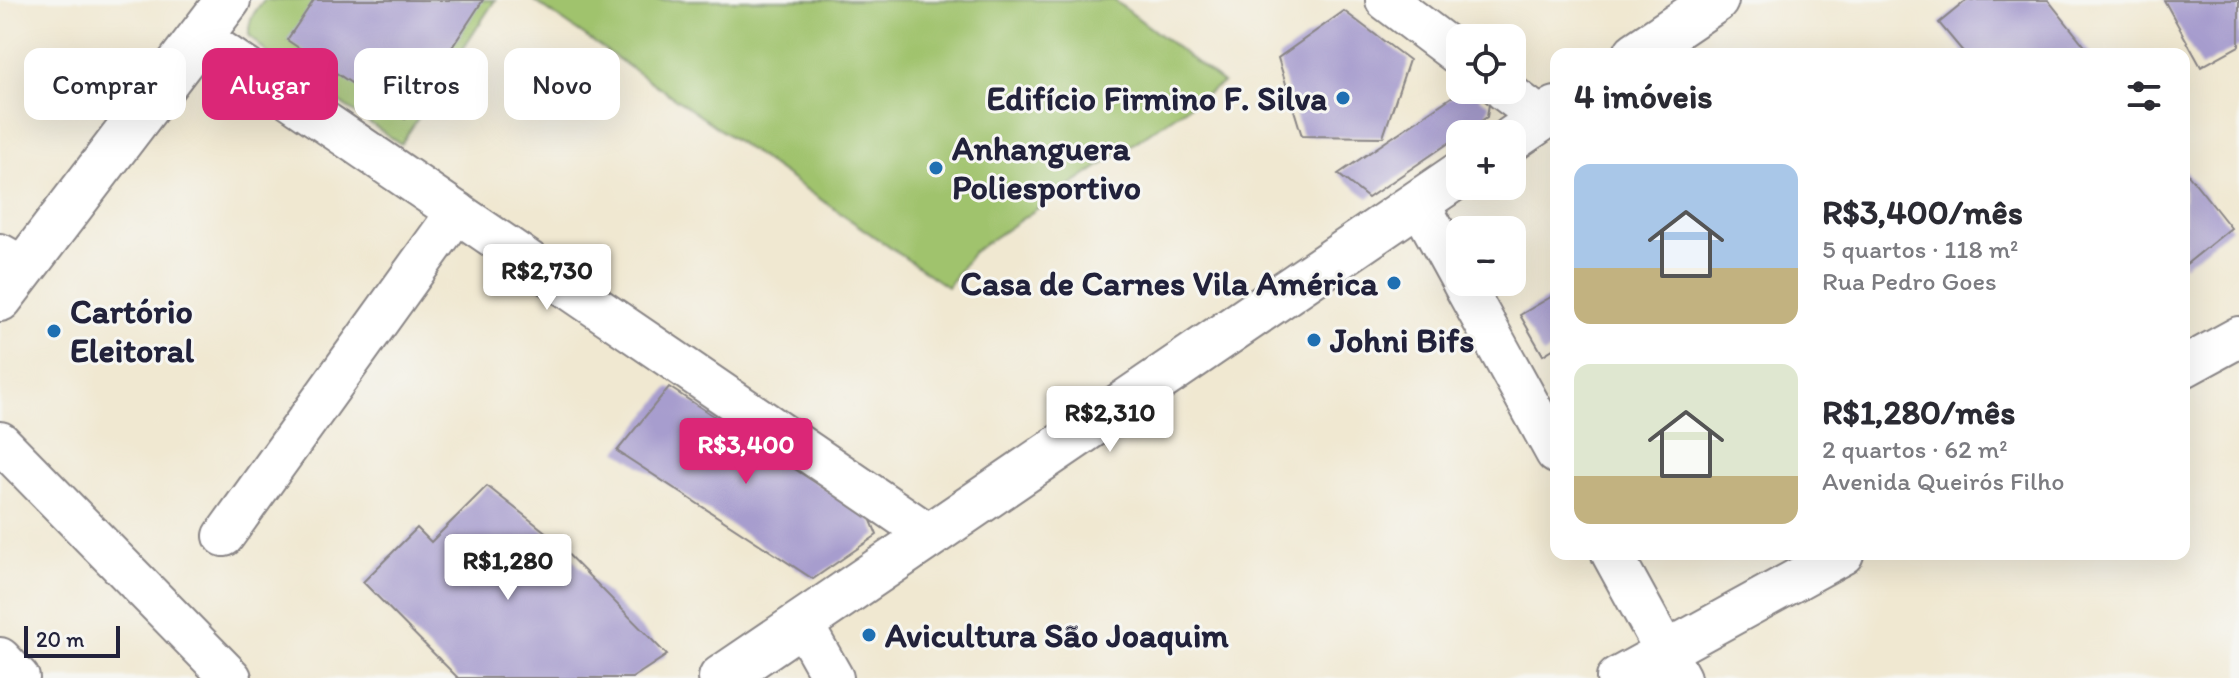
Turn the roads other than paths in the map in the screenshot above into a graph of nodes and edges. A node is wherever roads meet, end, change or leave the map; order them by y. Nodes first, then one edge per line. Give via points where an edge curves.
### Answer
1 (228, 0) edge
2 (1386, 0) edge
3 (1716, 0) edge
4 (200, 37) junction
5 (1446, 45) edge
6 (1645, 48) edge
7 (1518, 104) edge
8 (1536, 122) edge
9 (1446, 184) edge
10 (1419, 203) junction
11 (457, 212) junction
12 (1446, 252) edge
13 (8, 274) edge
14 (1470, 296) edge
15 (2239, 337) edge
16 (2190, 364) edge
17 (0, 442) edge
18 (1550, 442) edge
19 (930, 535) junction
20 (224, 536) dead end
21 (1615, 560) edge
22 (1834, 560) edge
23 (802, 623) junction
24 (0, 658) edge
25 (1672, 665) edge
26 (19, 678) edge
27 (231, 678) edge
28 (721, 678) edge
29 (833, 678) edge
30 (1617, 678) edge

1 - 4 main road
2 - 5 street
3 - 6 main road
4 - 11 street
4 - 13 main road
7 - 8 street
9 - 10 main road
10 - 12 street
10 - 19 main road
11 - 19 street
11 - 20 street
14 - 18 street
15 - 16 street
17 - 27 street
19 - 23 main road
21 - 25 street
22 - 25 street
23 - 28 main road
23 - 29 street
24 - 26 street
25 - 30 street

